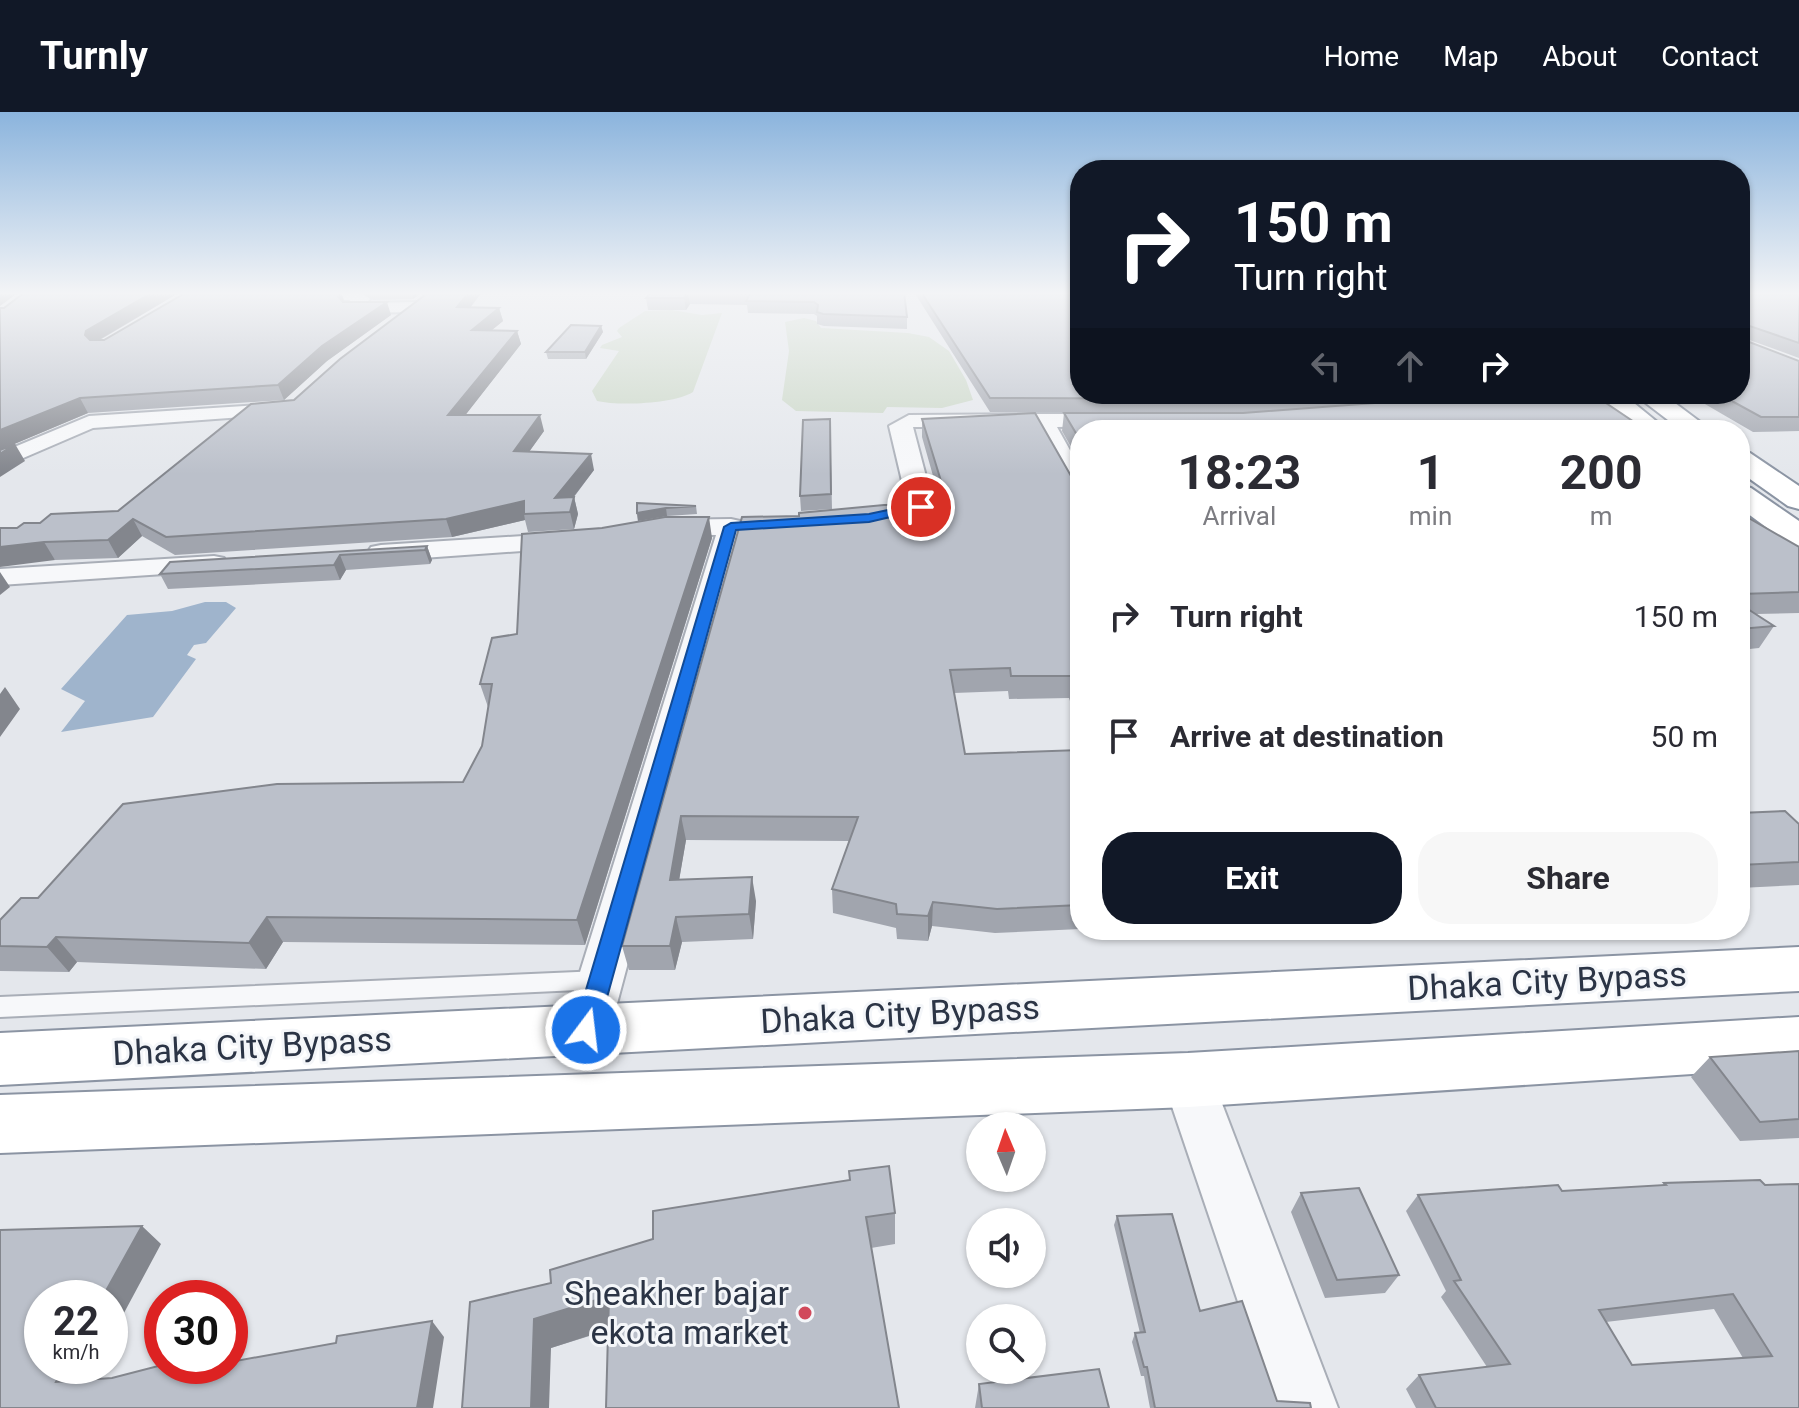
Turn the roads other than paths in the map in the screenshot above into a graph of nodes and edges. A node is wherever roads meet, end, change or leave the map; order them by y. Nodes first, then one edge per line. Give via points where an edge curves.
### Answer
1 (302, 398) edge
2 (1600, 404) edge
3 (1620, 404) edge
4 (1660, 404) edge
5 (1042, 420) junction
6 (1127, 420) edge
7 (1620, 420) edge
8 (1641, 420) edge
9 (1684, 420) edge
10 (0, 461) edge
11 (1750, 466) edge
12 (1070, 471) edge
13 (1799, 500) edge
14 (1750, 501) edge
15 (854, 519) edge
16 (1750, 523) edge
17 (637, 533) edge
18 (1799, 536) edge
19 (606, 538) edge
20 (359, 554) edge
21 (250, 561) edge
22 (1799, 561) edge
23 (32, 576) junction
24 (0, 577) edge
25 (0, 601) edge
26 (1799, 969) edge
27 (593, 1005) junction
28 (0, 1007) edge
29 (1799, 1042) edge
30 (0, 1059) edge
31 (1188, 1080) junction
32 (0, 1124) edge
33 (1306, 1408) edge

1 - 10 street via 291,409 89,422
2 - 7 highway
3 - 8 highway
4 - 9 highway
5 - 6 street
5 - 12 street
5 - 15 street via 921,420 900,426 921,507
11 - 13 highway
14 - 18 highway
16 - 22 highway
17 - 27 street via 668,527 746,526
19 - 20 street
21 - 23 street
23 - 24 street
23 - 25 street
26 - 27 highway, Dhaka City Bypass
27 - 28 lane
27 - 30 highway, Dhaka City Bypass
29 - 31 highway
31 - 32 highway
31 - 33 street

